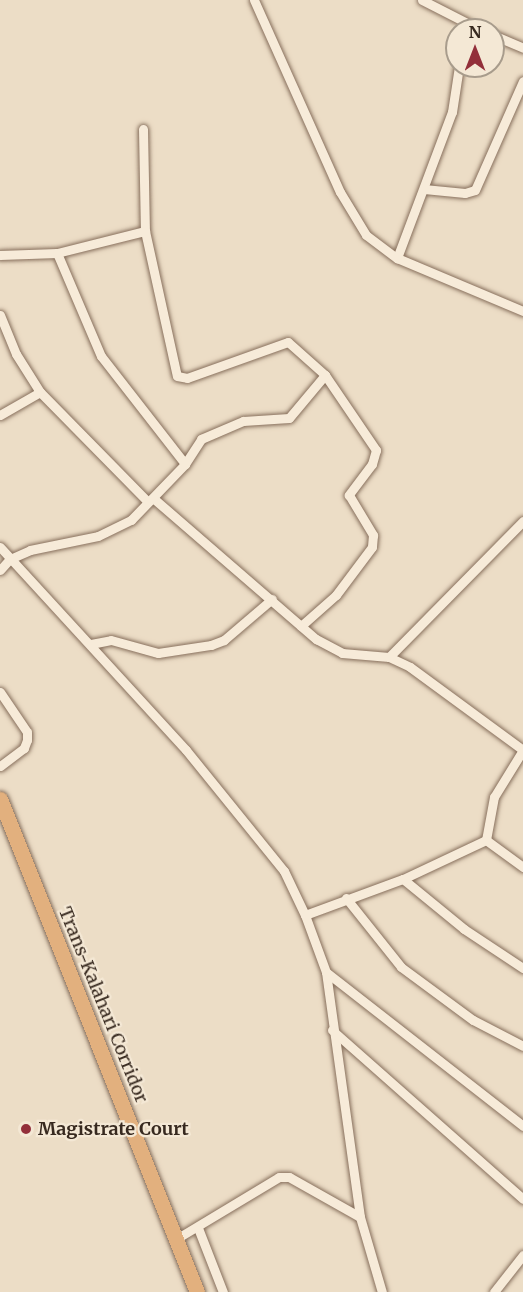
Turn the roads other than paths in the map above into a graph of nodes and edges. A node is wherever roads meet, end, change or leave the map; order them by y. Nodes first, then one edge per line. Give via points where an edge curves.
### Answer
1 (254, 0) edge
2 (422, 0) edge
3 (450, 18) edge
4 (505, 40) edge
5 (523, 48) edge
6 (457, 78) edge
7 (523, 81) edge
8 (143, 129) dead end
9 (424, 189) junction
10 (145, 231) junction
11 (57, 253) junction
12 (0, 255) edge
13 (397, 258) junction
14 (523, 311) edge
15 (0, 315) edge
16 (325, 375) junction
17 (40, 392) junction
18 (0, 415) edge
19 (185, 464) junction
20 (150, 500) junction
21 (523, 521) edge
22 (0, 547) edge
23 (10, 559) junction
24 (0, 570) edge
25 (272, 599) junction
26 (301, 626) junction
27 (91, 644) junction
28 (389, 657) junction
29 (0, 692) edge
30 (523, 750) edge
31 (0, 766) edge
32 (0, 799) edge
33 (486, 840) junction
34 (523, 867) edge
35 (403, 879) junction
36 (346, 898) junction
37 (305, 915) junction
38 (523, 968) edge
39 (326, 972) junction
40 (332, 1030) junction
41 (523, 1046) edge
42 (523, 1126) edge
43 (523, 1199) edge
44 (360, 1217) junction
45 (198, 1228) junction
46 (176, 1239) junction
47 (523, 1255) edge
48 (197, 1292) edge
49 (223, 1292) edge
50 (382, 1292) edge
51 (494, 1292) edge

1 - 13 street via 355,220 378,246
2 - 3 street
4 - 5 street
6 - 9 street via 452,112
7 - 9 street via 475,190 465,194
8 - 10 street
9 - 13 street
10 - 11 street
10 - 16 street via 177,376 187,378 288,342
11 - 12 street
11 - 19 street via 101,356
13 - 14 street
15 - 17 street via 16,354
16 - 19 street via 289,418 257,418 211,432 194,446
16 - 26 street via 376,450 372,464 350,495 373,541 369,553 336,595
17 - 18 street
17 - 20 street
19 - 20 street
20 - 23 street via 131,520 98,536 30,550
20 - 25 street
21 - 28 street
22 - 23 street
23 - 24 street
23 - 27 street
25 - 26 street
25 - 27 street via 224,640 211,645 158,653 111,640
26 - 28 street via 342,653
27 - 37 street via 254,830 284,871
28 - 30 street via 440,686
29 - 31 street via 27,732 27,740 24,748
30 - 33 street via 494,797
32 - 46 highway, Trans-Kalahari Corridor
33 - 34 street
33 - 35 street
35 - 36 street
35 - 38 street via 464,929
36 - 37 street
36 - 41 street via 401,967 473,1020
37 - 39 street
39 - 40 street
39 - 42 street
40 - 43 street
40 - 44 street
44 - 45 street via 289,1177 279,1177
44 - 50 street
45 - 46 street
45 - 49 street
46 - 48 highway, Trans-Kalahari Corridor
47 - 51 street

